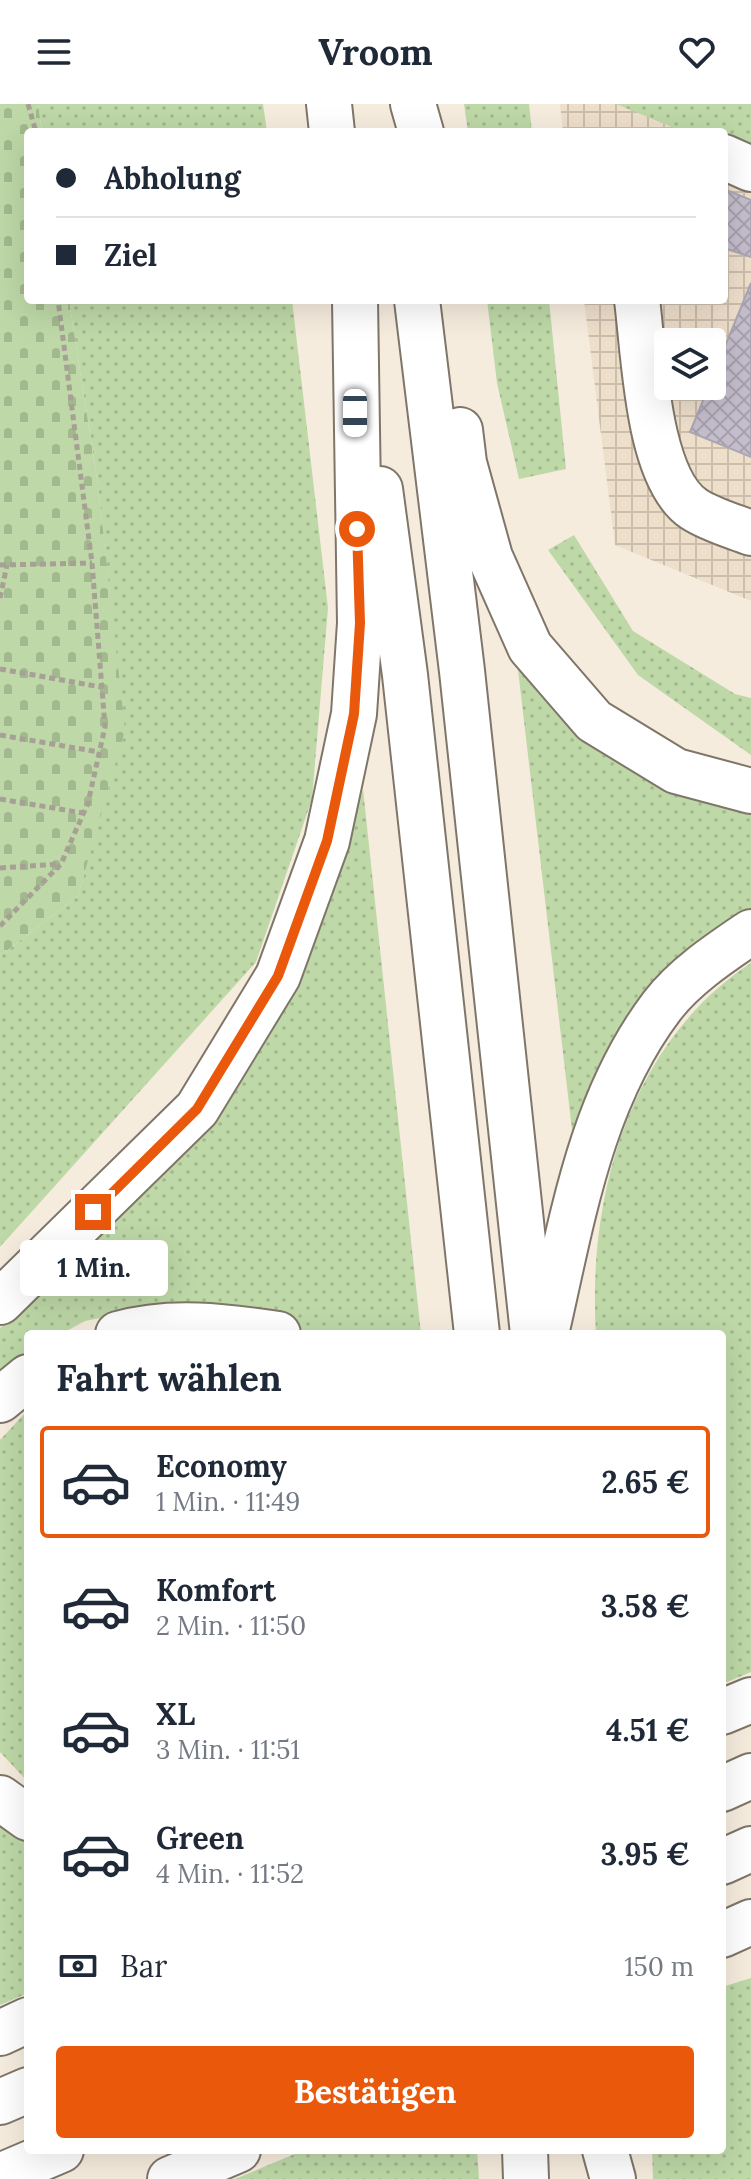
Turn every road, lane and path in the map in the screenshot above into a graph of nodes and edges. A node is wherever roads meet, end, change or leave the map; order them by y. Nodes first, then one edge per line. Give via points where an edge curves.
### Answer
1 (28, 104) edge
2 (329, 104) edge
3 (394, 104) edge
4 (413, 104) edge
5 (35, 128) edge
6 (332, 128) edge
7 (397, 128) edge
8 (420, 128) edge
9 (728, 159) edge
10 (751, 169) edge
11 (59, 304) edge
12 (355, 304) edge
13 (356, 304) edge
14 (417, 304) edge
15 (444, 304) edge
16 (638, 304) edge
17 (751, 533) edge
18 (92, 563) junction
19 (3, 565) edge
20 (0, 598) edge
21 (0, 669) edge
22 (102, 688) junction
23 (0, 735) edge
24 (99, 752) junction
25 (751, 791) edge
26 (0, 799) edge
27 (83, 813) junction
28 (61, 864) junction
29 (0, 868) edge
30 (0, 926) edge
31 (751, 932) edge
32 (0, 1302) edge
33 (133, 1330) edge
34 (250, 1330) edge
35 (477, 1330) edge
36 (533, 1330) edge
37 (547, 1330) edge
38 (24, 1380) edge
39 (0, 1400) edge
40 (751, 1700) edge
41 (726, 1710) edge
42 (751, 1776) edge
43 (726, 1787) edge
44 (0, 1798) edge
45 (24, 1815) edge
46 (751, 1849) edge
47 (726, 1860) edge
48 (751, 1922) edge
49 (726, 1933) edge
50 (751, 1941) edge
51 (726, 1944) edge
52 (24, 2022) edge
53 (0, 2033) edge
54 (24, 2092) edge
55 (0, 2102) edge
56 (52, 2154) edge
57 (229, 2154) edge
58 (525, 2154) edge
59 (592, 2154) edge
60 (606, 2154) edge
61 (0, 2176) edge
62 (170, 2179) edge
63 (526, 2179) edge
64 (593, 2179) edge
65 (613, 2179) edge

1 - 5 path
2 - 6 main road
3 - 7 main road
4 - 8 main road
9 - 10 main road
11 - 18 path
12 - 32 main road via 360,623 354,714 327,841 278,976 197,1109
13 - 35 main road via 405,675
14 - 36 main road
15 - 25 main road via 464,463 490,557 530,647 594,721 676,771
16 - 17 main road via 657,442 671,483 693,509
18 - 19 path
18 - 22 path
19 - 20 path
21 - 22 path
22 - 24 path via 105,727
23 - 24 path
24 - 27 path
26 - 27 path
27 - 28 path
28 - 29 path
28 - 30 path
31 - 37 main road via 710,959 663,1005 619,1074 586,1160
33 - 34 main road via 216,1325
38 - 39 main road
40 - 41 main road
42 - 43 main road
44 - 45 main road
46 - 47 main road
48 - 49 main road
50 - 51 main road
52 - 53 main road
54 - 55 main road
56 - 61 main road
57 - 62 main road
58 - 63 main road
59 - 64 main road
60 - 65 main road

